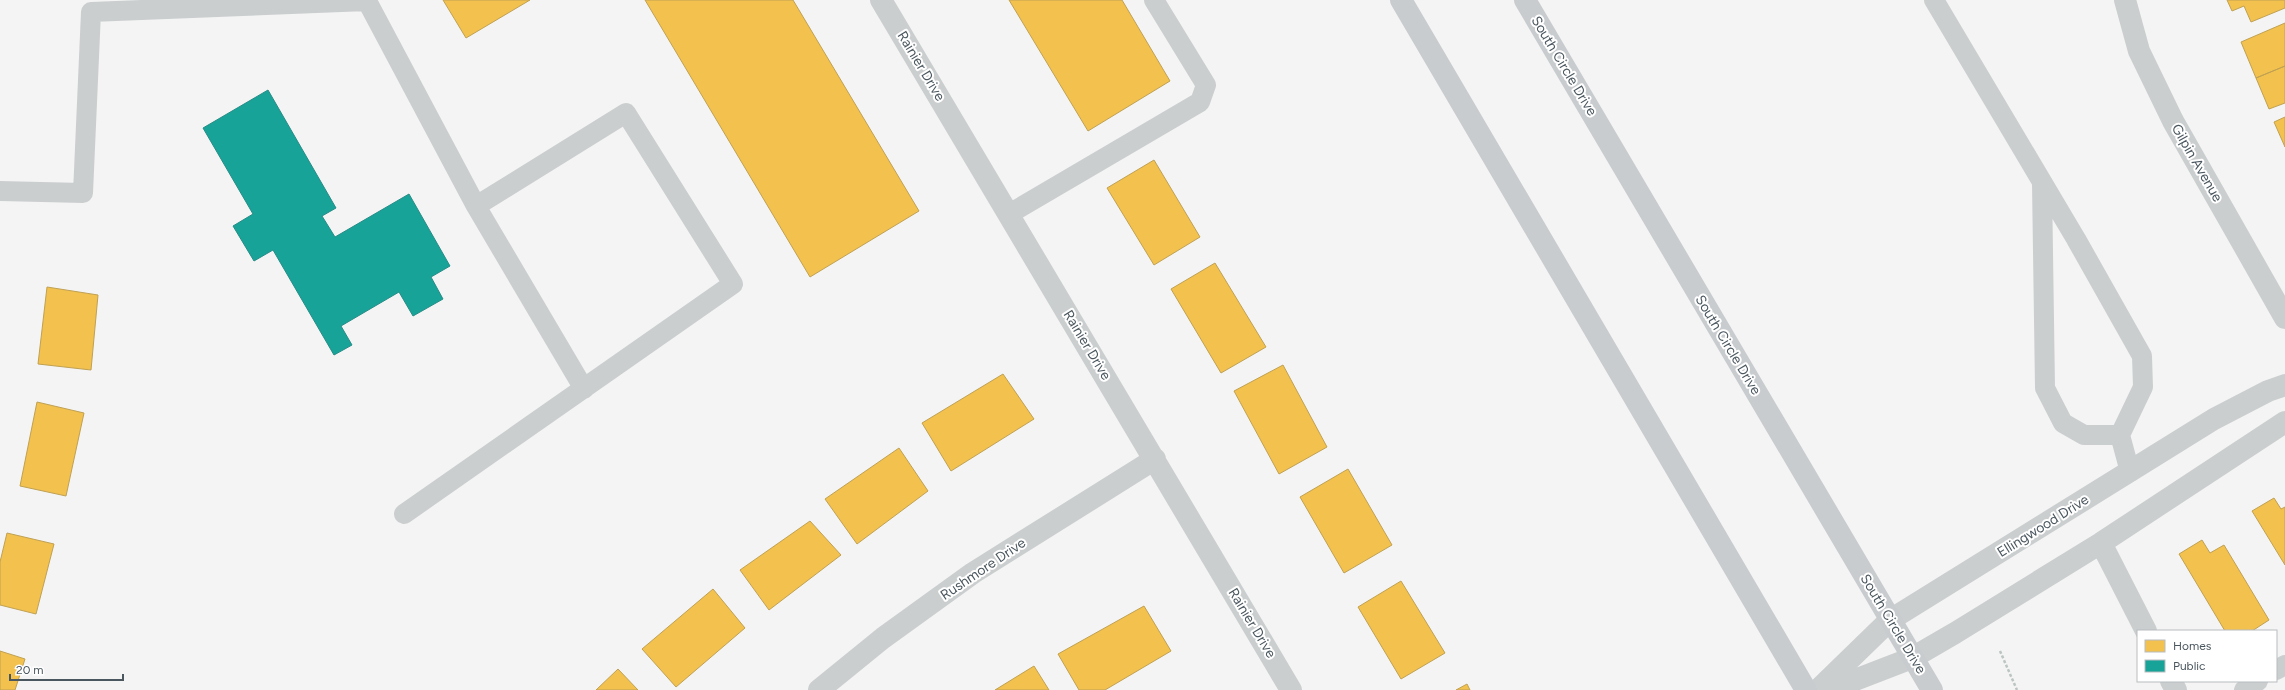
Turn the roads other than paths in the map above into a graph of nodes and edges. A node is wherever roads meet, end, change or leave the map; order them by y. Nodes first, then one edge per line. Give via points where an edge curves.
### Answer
1 (367, 0) edge
2 (881, 0) edge
3 (1154, 0) edge
4 (1401, 0) edge
5 (1525, 0) edge
6 (1934, 0) edge
7 (2125, 0) edge
8 (2042, 184) junction
9 (0, 191) edge
10 (476, 206) junction
11 (1009, 214) junction
12 (2285, 318) edge
13 (2285, 385) edge
14 (584, 389) junction
15 (2285, 422) edge
16 (2120, 435) junction
17 (1155, 459) junction
18 (2130, 472) junction
19 (404, 514) dead end
20 (2101, 543) junction
21 (1890, 620) junction
22 (2145, 630) edge
23 (1912, 658) junction
24 (2256, 682) edge
25 (819, 690) edge
26 (1291, 690) edge
27 (1806, 690) edge
28 (1818, 690) edge
29 (1829, 690) edge
30 (1932, 690) edge
31 (2244, 690) edge

1 - 9 lane via 91,12 83,193
1 - 10 lane
2 - 11 street, Rainier Drive
3 - 11 lane via 1206,85 1200,102
4 - 27 main road
5 - 21 main road, South Circle Drive
6 - 8 lane
7 - 12 street, Gilpin Avenue via 2139,51 2173,121
8 - 16 lane via 2142,356 2143,387
8 - 16 lane via 2045,388 2063,423 2084,435
10 - 14 lane
10 - 14 lane via 626,112 733,284
11 - 17 street, Rainier Drive
13 - 18 street, Ellingwood Drive via 2268,390 2214,419
14 - 19 lane
15 - 20 street
16 - 18 lane
17 - 25 street, Rushmore Drive via 973,574 883,638
17 - 26 street, Rainier Drive
18 - 21 street, Ellingwood Drive
20 - 22 street
20 - 23 street
21 - 23 main road, South Circle Drive
21 - 28 street, Ellingwood Drive
23 - 29 street
23 - 30 main road, South Circle Drive
24 - 31 lane

